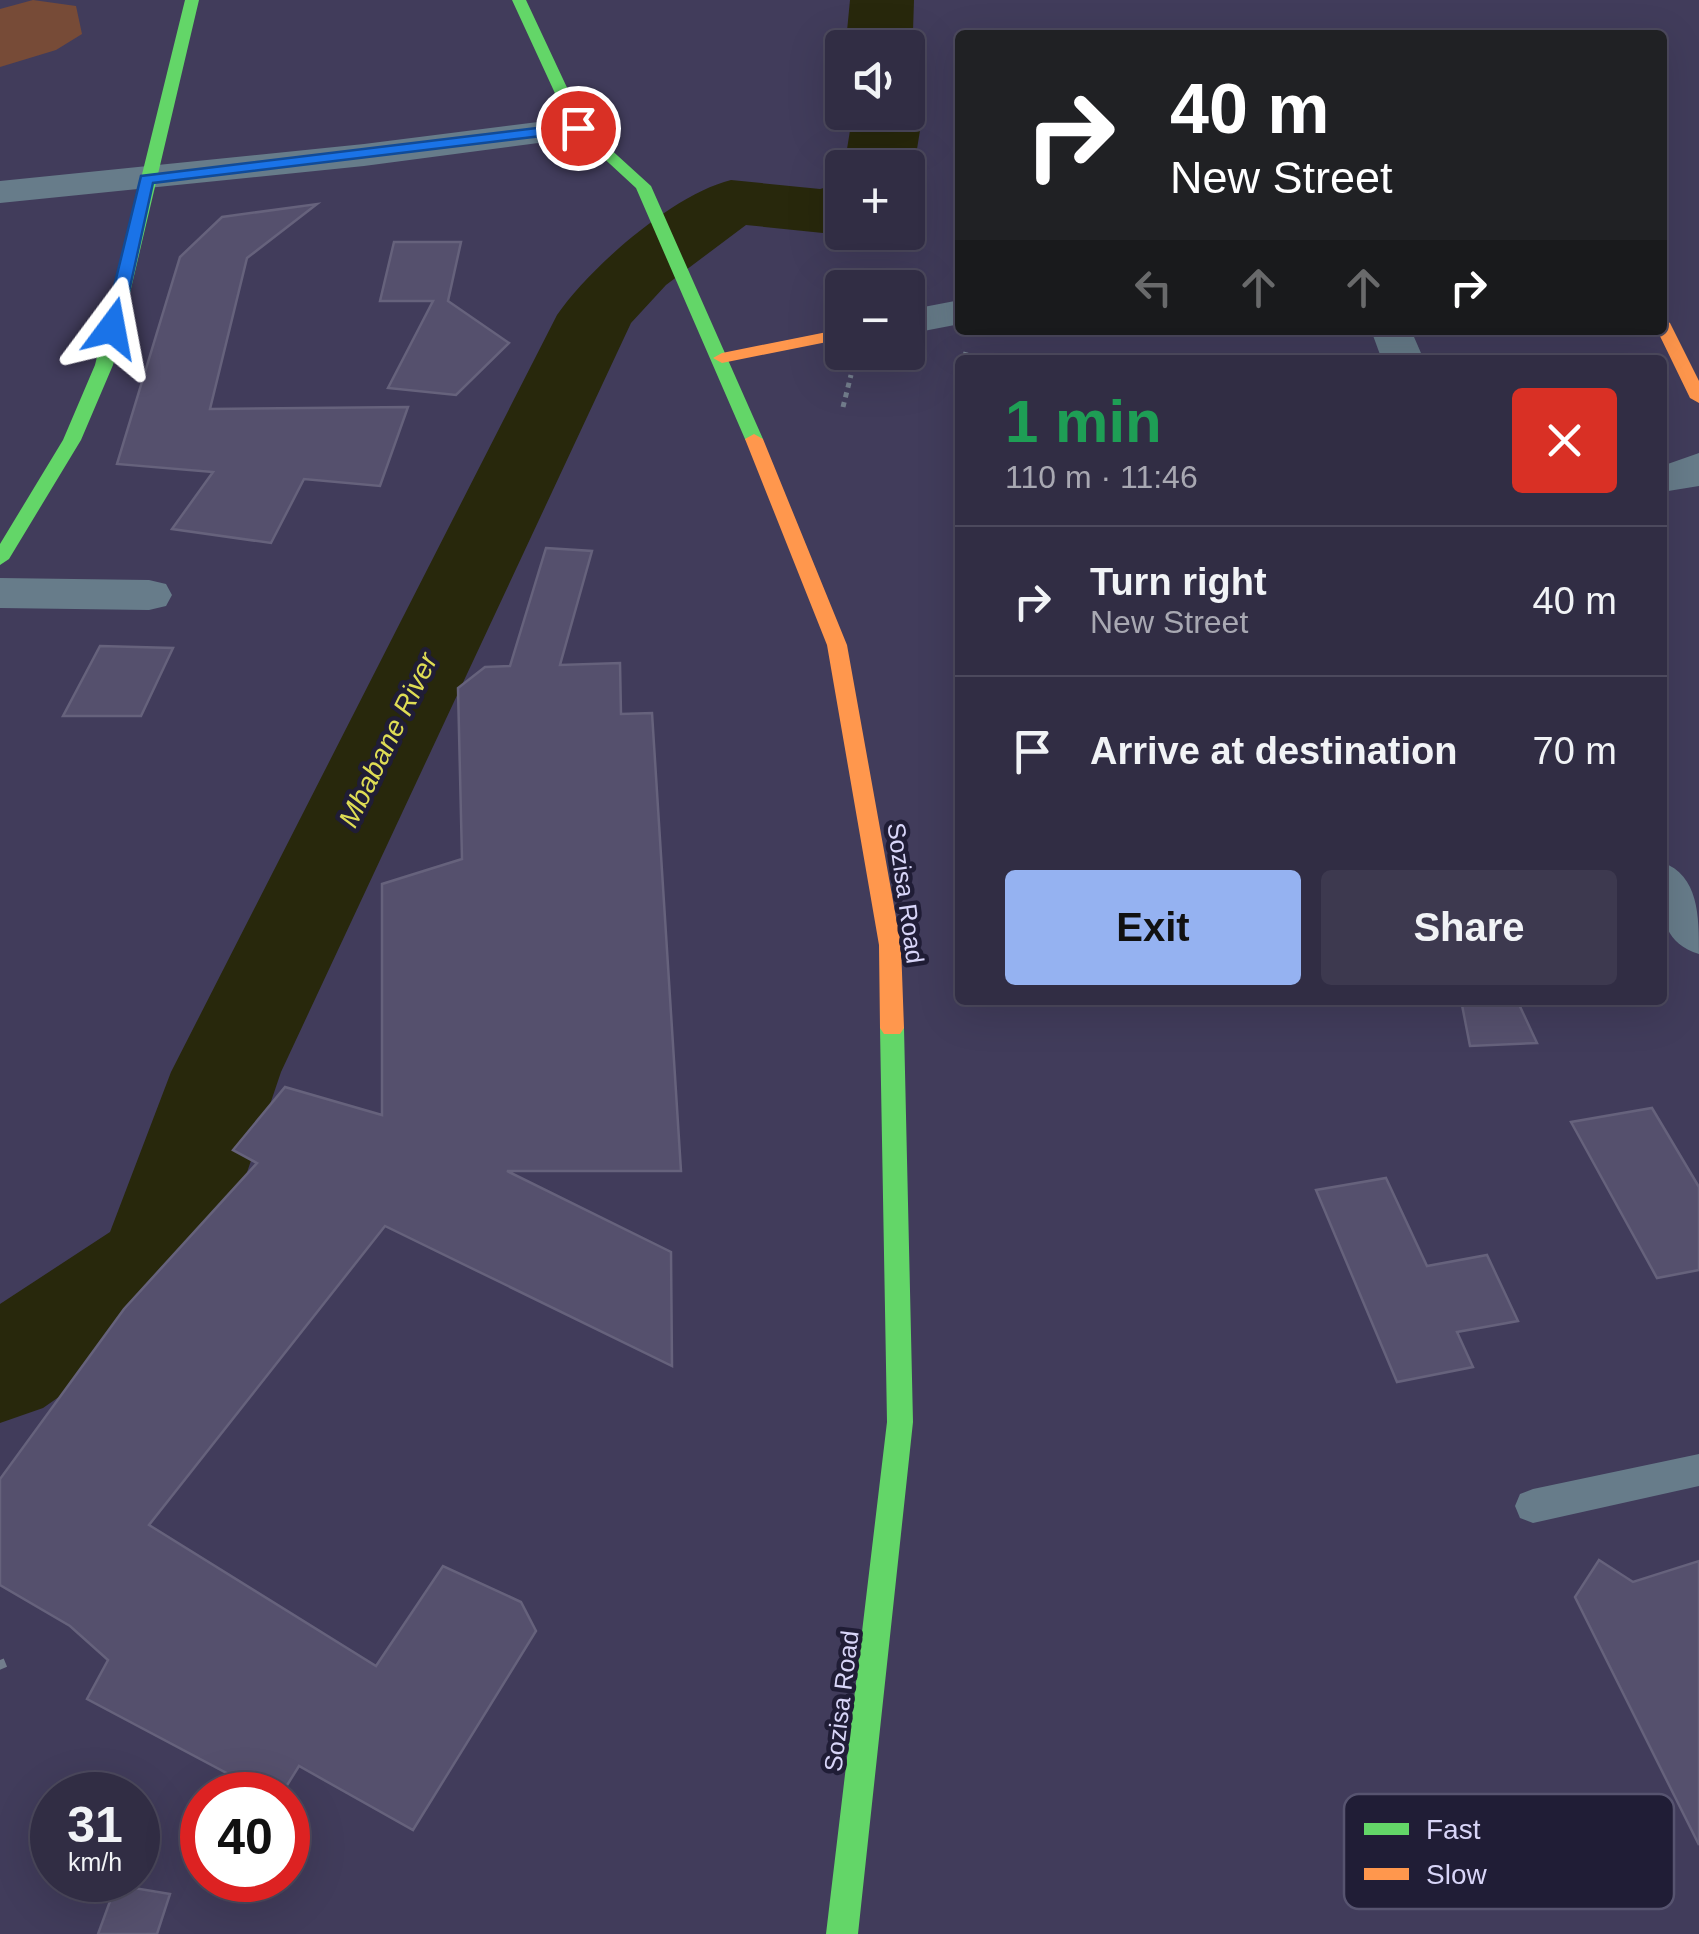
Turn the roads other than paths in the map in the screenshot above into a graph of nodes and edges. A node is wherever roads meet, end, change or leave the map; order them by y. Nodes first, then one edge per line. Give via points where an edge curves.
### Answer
1 (192, 0) edge
2 (519, 0) edge
3 (578, 128) junction
4 (146, 179) junction
5 (0, 192) edge
6 (955, 313) edge
7 (925, 319) edge
8 (1667, 332) edge
9 (825, 337) edge
10 (722, 358) junction
11 (1699, 398) edge
12 (1699, 466) edge
13 (1667, 479) edge
14 (0, 559) edge
15 (0, 592) edge
16 (149, 595) dead end
17 (1667, 888) edge
18 (1699, 934) edge
19 (1699, 1470) edge
20 (1533, 1506) dead end
21 (842, 1934) edge

1 - 4 main road
2 - 3 main road, Sozisa Road
3 - 4 street
3 - 10 main road, Sozisa Road via 643,186
4 - 5 street
4 - 14 main road via 104,365 72,440
6 - 7 street
8 - 11 main road
9 - 10 main road
10 - 21 main road, Sozisa Road via 837,646 890,945 900,1422
12 - 13 street
15 - 16 street
17 - 18 street
19 - 20 lane

